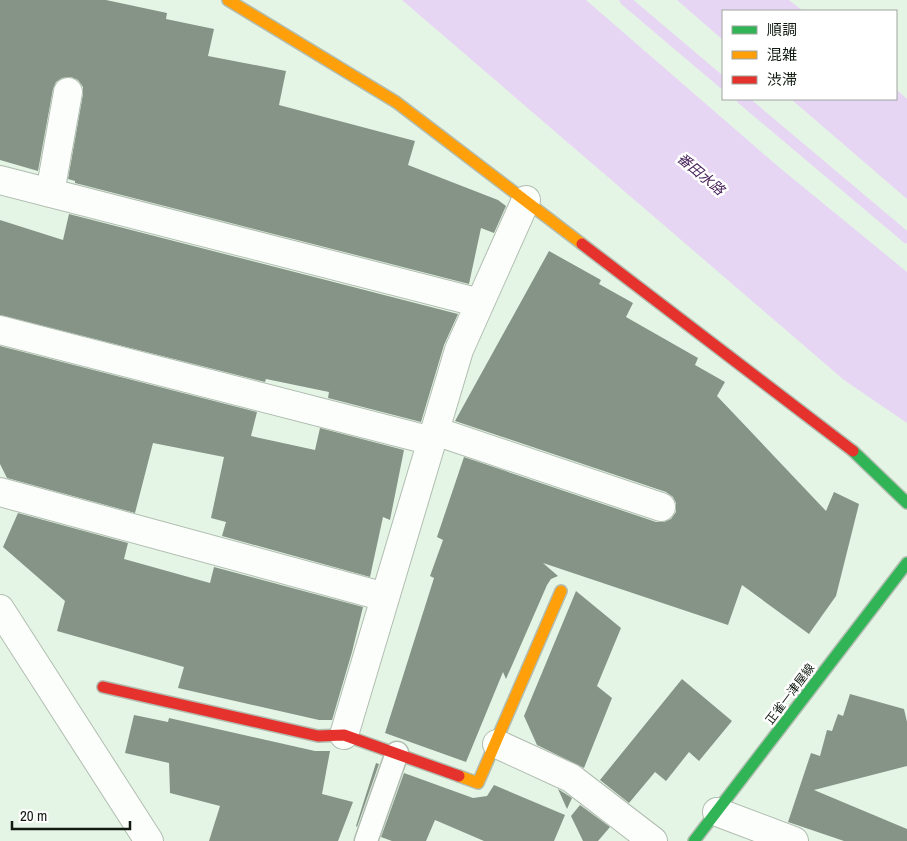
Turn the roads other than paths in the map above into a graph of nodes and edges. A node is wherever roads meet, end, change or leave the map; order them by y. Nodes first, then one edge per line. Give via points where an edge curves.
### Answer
1 (228, 0) edge
2 (68, 92) dead end
3 (0, 180) edge
4 (50, 193) junction
5 (526, 200) junction
6 (480, 302) junction
7 (0, 330) edge
8 (433, 436) junction
9 (0, 492) edge
10 (907, 503) edge
11 (661, 507) dead end
12 (907, 563) edge
13 (561, 592) dead end
14 (385, 597) junction
15 (0, 609) edge
16 (103, 687) dead end
17 (344, 735) junction
18 (497, 744) junction
19 (397, 753) junction
20 (717, 812) junction
21 (149, 841) edge
22 (366, 841) edge
23 (653, 841) edge
24 (694, 841) edge
25 (794, 841) edge

1 - 5 street via 396,102
2 - 4 street
3 - 4 street
4 - 6 street
5 - 6 street
5 - 10 street via 854,452
6 - 8 street via 459,350
7 - 8 street
8 - 11 street
8 - 14 street
9 - 14 street
12 - 20 street, 正雀一津屋線
13 - 18 street
14 - 17 street
15 - 21 street
16 - 17 street via 318,736
17 - 19 street
18 - 19 street via 478,783
18 - 23 street via 571,778
19 - 22 lane
20 - 24 street, 正雀一津屋線
20 - 25 street

